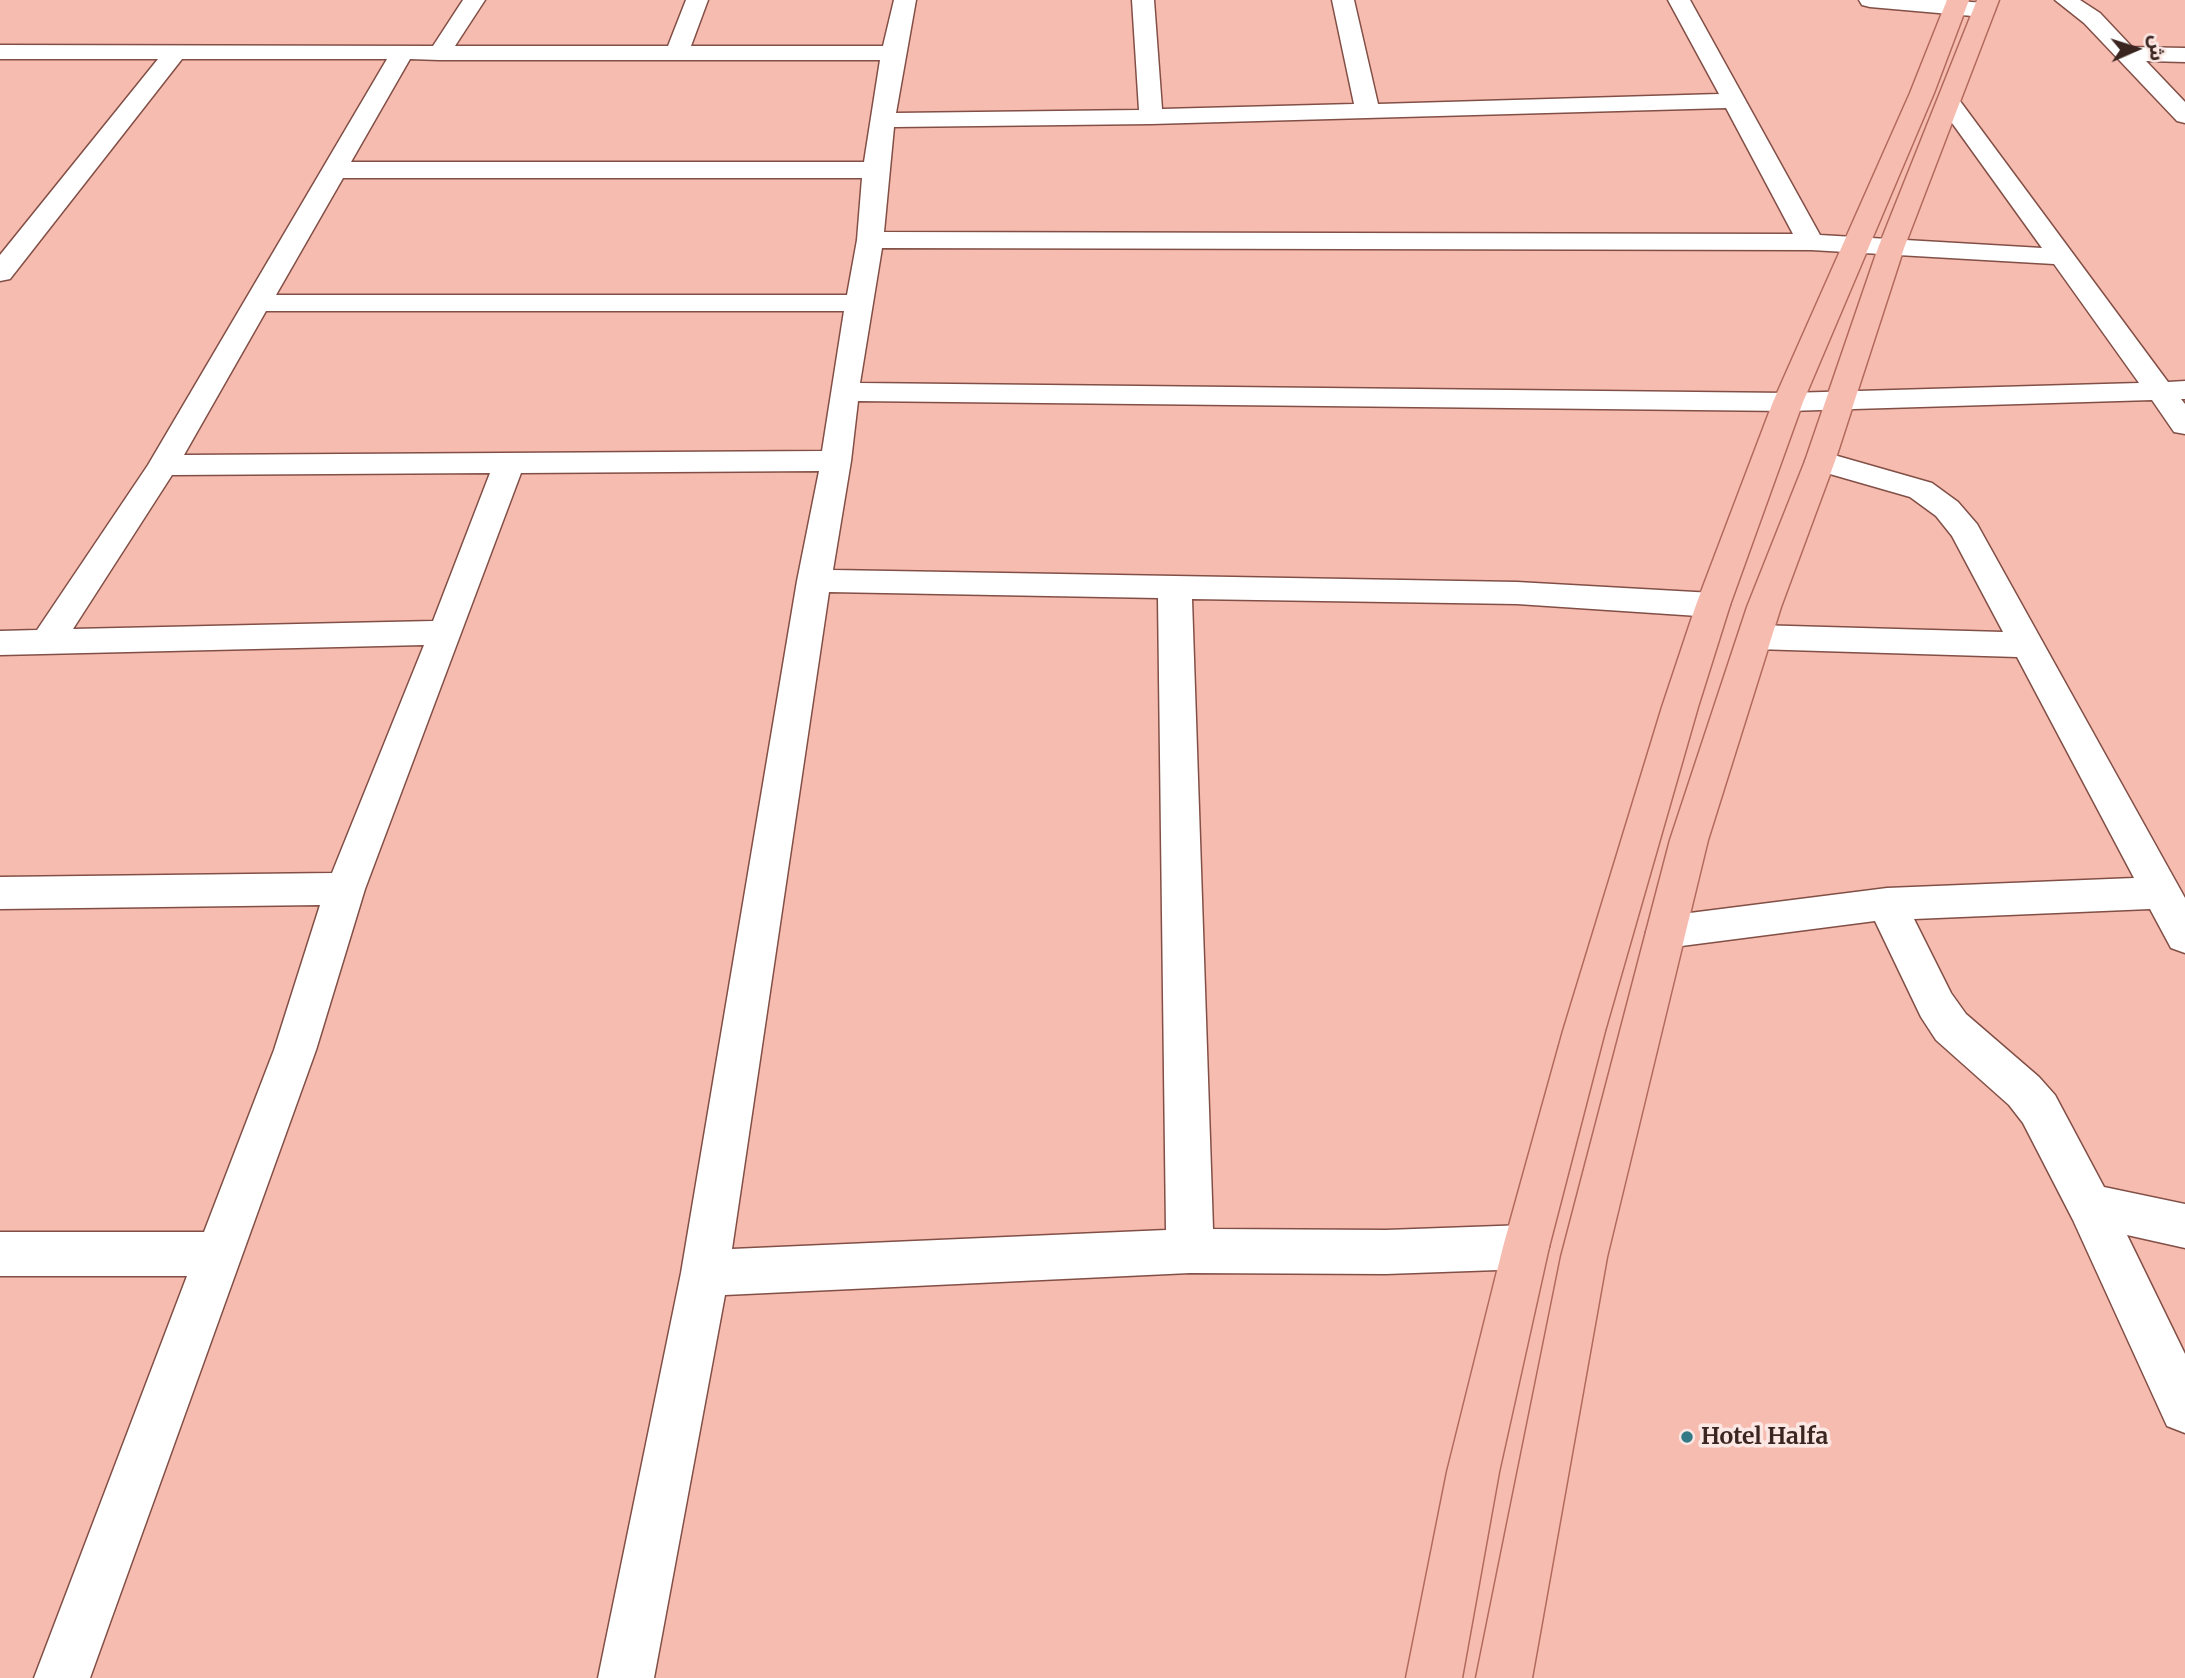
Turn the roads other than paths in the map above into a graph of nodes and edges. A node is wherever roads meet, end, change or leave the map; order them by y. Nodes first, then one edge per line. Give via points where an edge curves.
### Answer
1 (474, 0) edge
2 (696, 0) edge
3 (905, 0) edge
4 (1143, 0) edge
5 (1343, 0) edge
6 (1679, 0) edge
7 (1870, 0) edge
8 (2066, 0) edge
9 (1971, 4) edge
10 (0, 52) edge
11 (677, 52) junction
12 (439, 53) junction
13 (174, 54) junction
14 (402, 54) junction
15 (893, 54) junction
16 (2127, 54) junction
17 (2185, 55) edge
18 (1734, 101) junction
19 (1949, 102) junction
20 (1368, 112) junction
21 (2185, 116) edge
22 (1151, 117) junction
23 (883, 120) junction
24 (335, 170) junction
25 (875, 170) junction
26 (870, 240) junction
27 (1811, 242) junction
28 (1873, 246) junction
29 (9, 251) edge
30 (2064, 257) junction
31 (0, 273) edge
32 (259, 303) junction
33 (860, 303) junction
34 (2172, 390) edge
35 (844, 392) junction
36 (1839, 401) junction
37 (1788, 402) junction
38 (2185, 425) edge
39 (836, 461) junction
40 (1820, 461) junction
41 (509, 464) junction
42 (163, 465) junction
43 (814, 581) junction
44 (1175, 587) junction
45 (1713, 605) junction
46 (446, 633) junction
47 (1755, 637) junction
48 (48, 641) junction
49 (0, 643) edge
50 (2027, 645) junction
51 (345, 889) junction
52 (0, 893) edge
53 (2160, 894) junction
54 (1887, 904) junction
55 (1666, 932) junction
56 (2185, 936) edge
57 (2089, 1205) junction
58 (2185, 1226) edge
59 (1526, 1247) junction
60 (1190, 1251) junction
61 (0, 1254) edge
62 (217, 1254) junction
63 (705, 1273) junction
64 (2185, 1408) edge
65 (62, 1678) edge
66 (626, 1678) edge
67 (1434, 1678) edge
68 (1504, 1678) edge

1 - 12 street
2 - 11 street
3 - 15 street
4 - 22 street
5 - 20 street
6 - 18 street
7 - 9 street
8 - 16 street via 2092,18
9 - 19 main road
9 - 28 main road via 1922,93
10 - 13 street
11 - 12 street
11 - 15 street
12 - 14 street
13 - 14 street
13 - 29 street
14 - 24 street
15 - 23 street
16 - 17 street
16 - 21 street
18 - 20 street
18 - 27 street
19 - 28 main road
19 - 30 street
20 - 22 street
22 - 23 street
23 - 25 street
24 - 25 street
24 - 32 street
25 - 26 street
26 - 27 street
26 - 33 street
27 - 28 street
28 - 30 street
28 - 36 main road
28 - 37 main road
29 - 31 street
30 - 34 street
32 - 33 street
32 - 42 street
33 - 35 street
34 - 36 street
34 - 38 street
35 - 37 street
35 - 39 street
36 - 37 street
36 - 40 main road
37 - 45 main road
39 - 41 street
39 - 43 street
40 - 47 main road
40 - 50 street via 1921,489 1947,509 1966,531
41 - 42 street
41 - 46 street
42 - 48 street
43 - 44 street
43 - 63 street
44 - 45 street via 1517,593
44 - 60 street
45 - 59 main road via 1618,916
46 - 48 street
46 - 51 street
47 - 50 street
47 - 55 main road via 1689,840
48 - 49 street
50 - 53 street
51 - 52 street
51 - 62 street via 295,1050
53 - 54 street
53 - 56 street
54 - 55 street
54 - 57 street via 1951,1027 2039,1109
55 - 68 main road via 1584,1256
57 - 58 street
57 - 64 street
59 - 60 street
59 - 67 main road via 1474,1472
60 - 63 street
61 - 62 street
62 - 65 street
63 - 66 street

